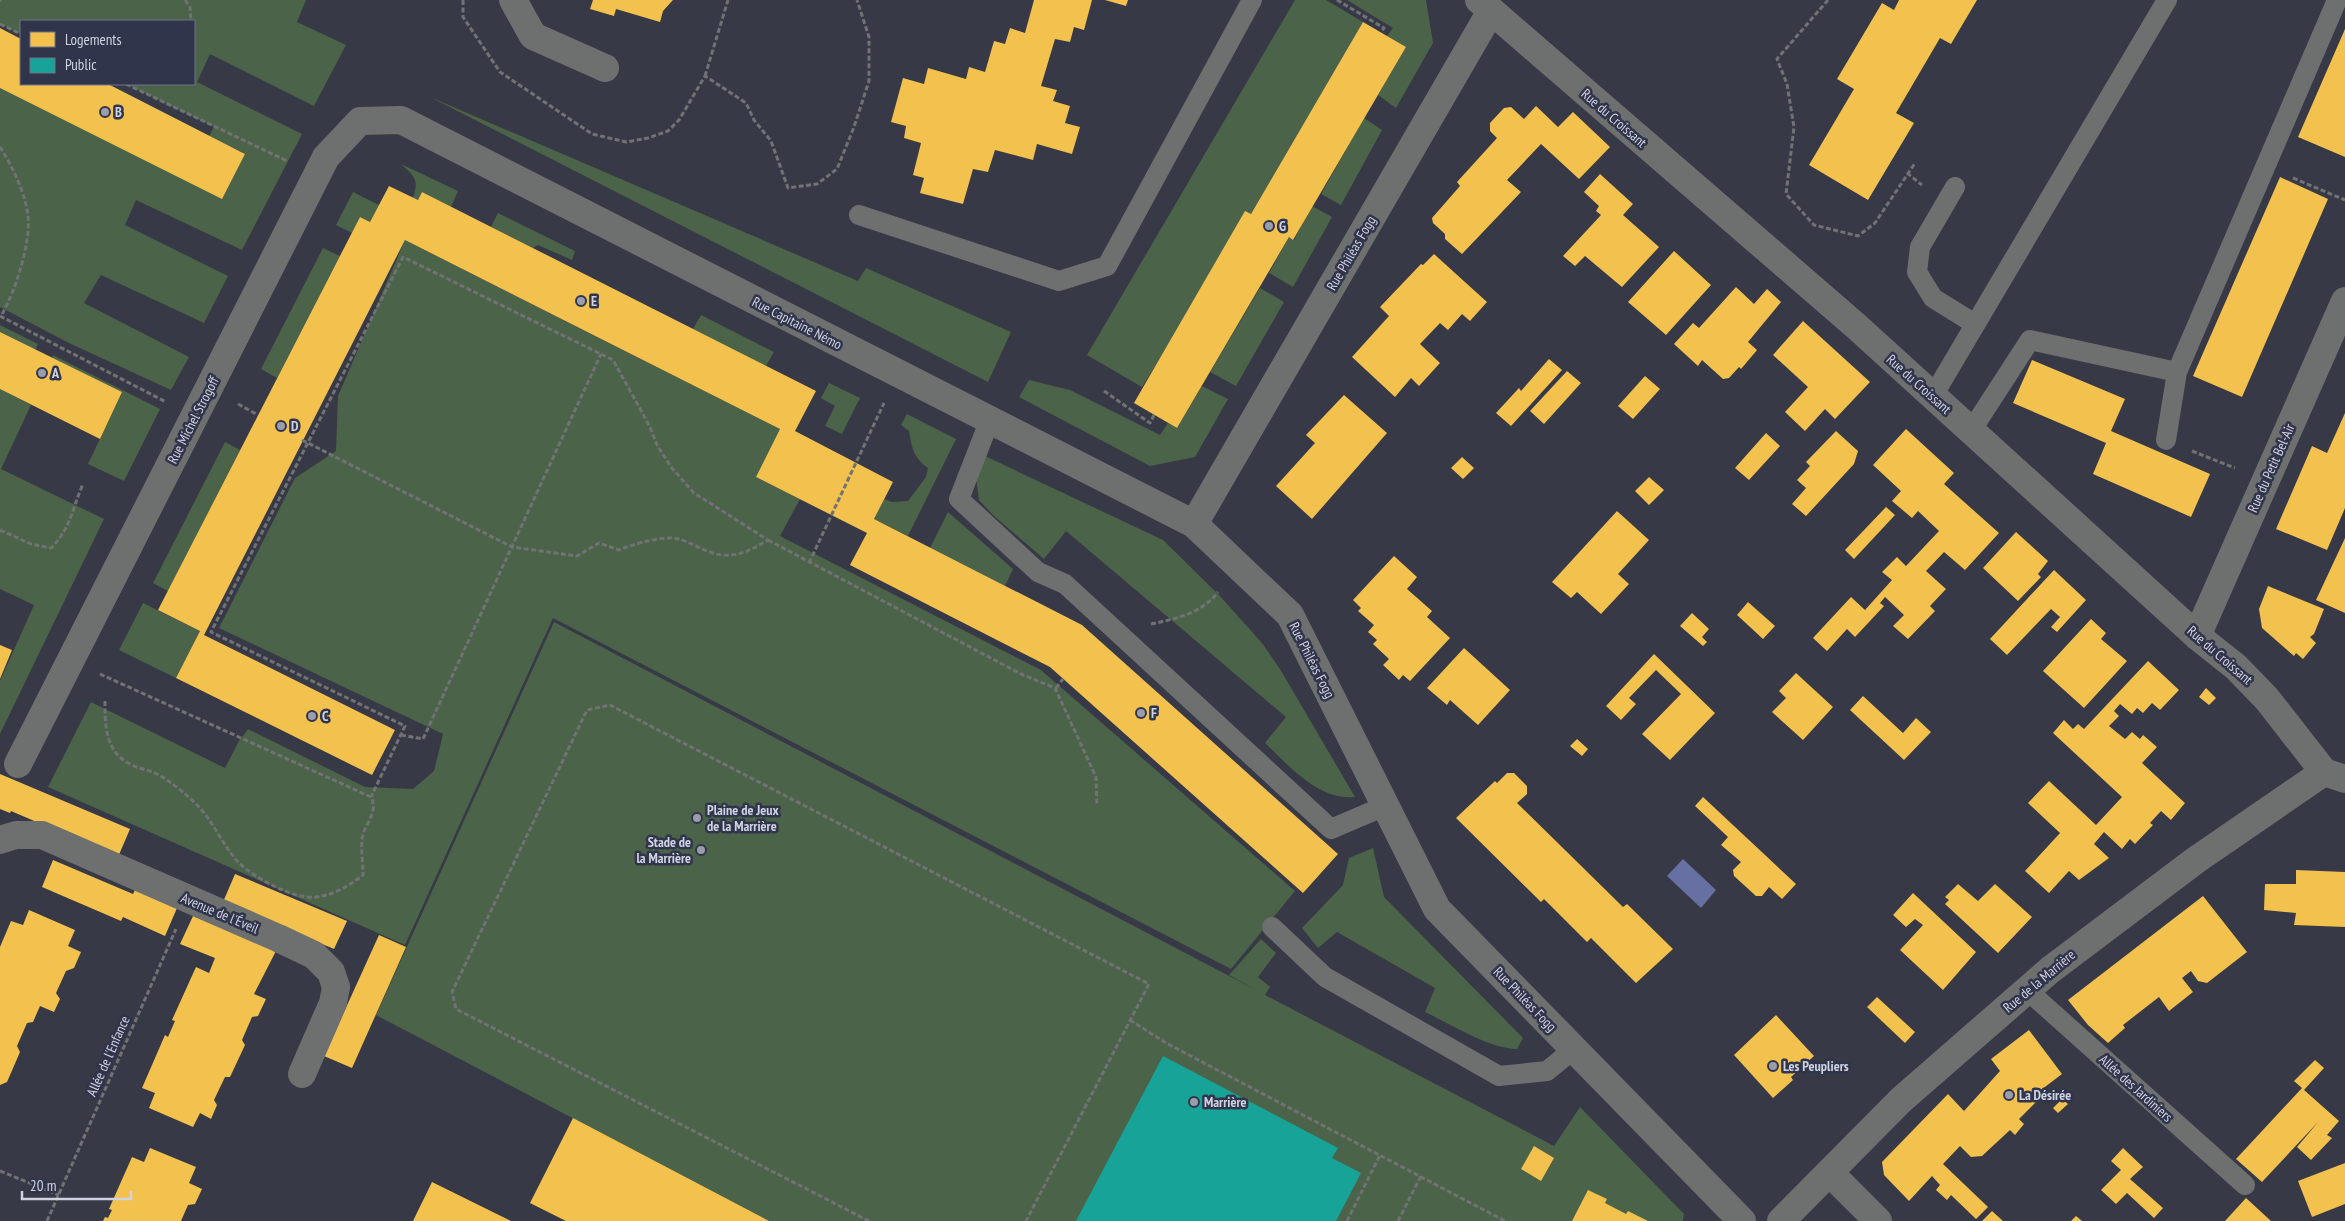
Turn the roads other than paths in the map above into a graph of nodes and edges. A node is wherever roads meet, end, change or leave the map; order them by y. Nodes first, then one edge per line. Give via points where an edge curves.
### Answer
1 (513, 0) edge
2 (1252, 0) edge
3 (2167, 0) edge
4 (2337, 0) edge
5 (1485, 5) edge
6 (605, 68) dead end
7 (401, 120) joint
8 (1955, 187) dead end
9 (859, 215) dead end
10 (2345, 301) edge
11 (1975, 324) junction
12 (2177, 372) junction
13 (1933, 396) junction
14 (989, 422) junction
15 (1971, 431) junction
16 (2166, 440) road end
17 (1194, 524) junction
18 (2198, 636) junction
19 (18, 764) dead end
20 (2334, 775) edge
21 (1385, 806) junction
22 (0, 840) edge
23 (1272, 927) dead end
24 (2026, 990) junction
25 (1574, 1049) junction
26 (302, 1074) dead end
27 (1830, 1173) junction
28 (2245, 1185) dead end
29 (1742, 1221) edge
30 (1781, 1221) edge
31 (1878, 1221) edge

1 - 6 street via 534,36
2 - 9 lane via 1107,266 1059,281
3 - 11 lane
4 - 12 lane
5 - 13 street, Rue du Croissant
5 - 17 street, Rue Philéas Fogg
7 - 14 street, Rue Capitaine Némo
7 - 19 street, Rue Michel Strogoff via 360,121 326,157
8 - 11 lane via 1920,246 1917,272 1933,298
10 - 18 street, Rue du Petit Bel-Air
11 - 13 lane
12 - 15 lane via 2030,340
12 - 16 lane
13 - 15 street, Rue du Croissant
14 - 17 street, Rue Capitaine Némo
14 - 21 lane via 959,499 1038,572 1064,584 1116,630 1331,829
15 - 18 street, Rue du Croissant
17 - 21 street, Rue Philéas Fogg via 1290,615
18 - 20 street, Rue du Croissant via 2236,666
20 - 24 street, Rue de la Marrière via 2196,860
21 - 25 street, Rue Philéas Fogg via 1437,909
22 - 26 street, Avenue de l'Éveil via 16,835 42,836 314,955 331,972 336,987 333,1003
23 - 25 lane via 1325,977 1499,1076 1547,1071
24 - 27 street, Rue de la Marrière via 1901,1100
24 - 28 lane, Allée des Jardiniers
25 - 29 street, Rue Philéas Fogg
27 - 30 street, Rue de la Marrière
27 - 31 street

